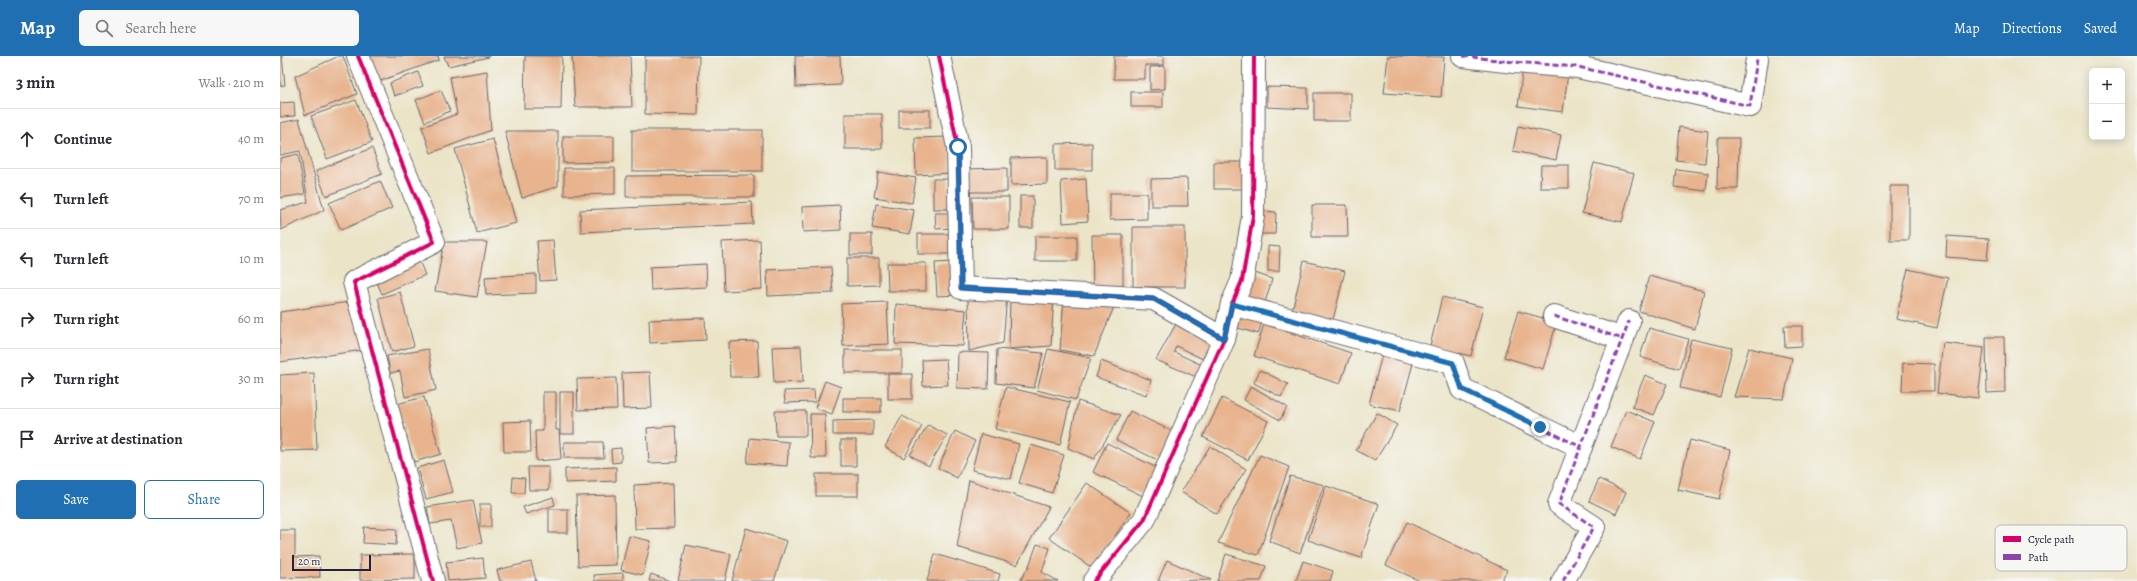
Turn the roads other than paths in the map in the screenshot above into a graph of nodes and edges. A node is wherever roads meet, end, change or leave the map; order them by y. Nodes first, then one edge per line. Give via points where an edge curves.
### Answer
1 (358, 56) edge
2 (939, 56) edge
3 (1254, 56) edge
4 (1462, 56) edge
5 (1757, 58) dead end
6 (1232, 304) junction
7 (1554, 316) dead end
8 (1224, 339) junction
9 (1581, 447) junction
10 (433, 581) edge
11 (1094, 581) edge
12 (1563, 581) edge

1 - 10 street via 434,242 354,282
2 - 8 street via 958,147 961,288 1154,299
3 - 6 street via 1253,216 1242,281
4 - 5 street via 1578,67 1750,106
6 - 8 street
6 - 9 street via 1453,363 1462,389
7 - 9 street via 1626,330
8 - 11 street via 1144,520
9 - 12 street via 1559,504 1594,527

